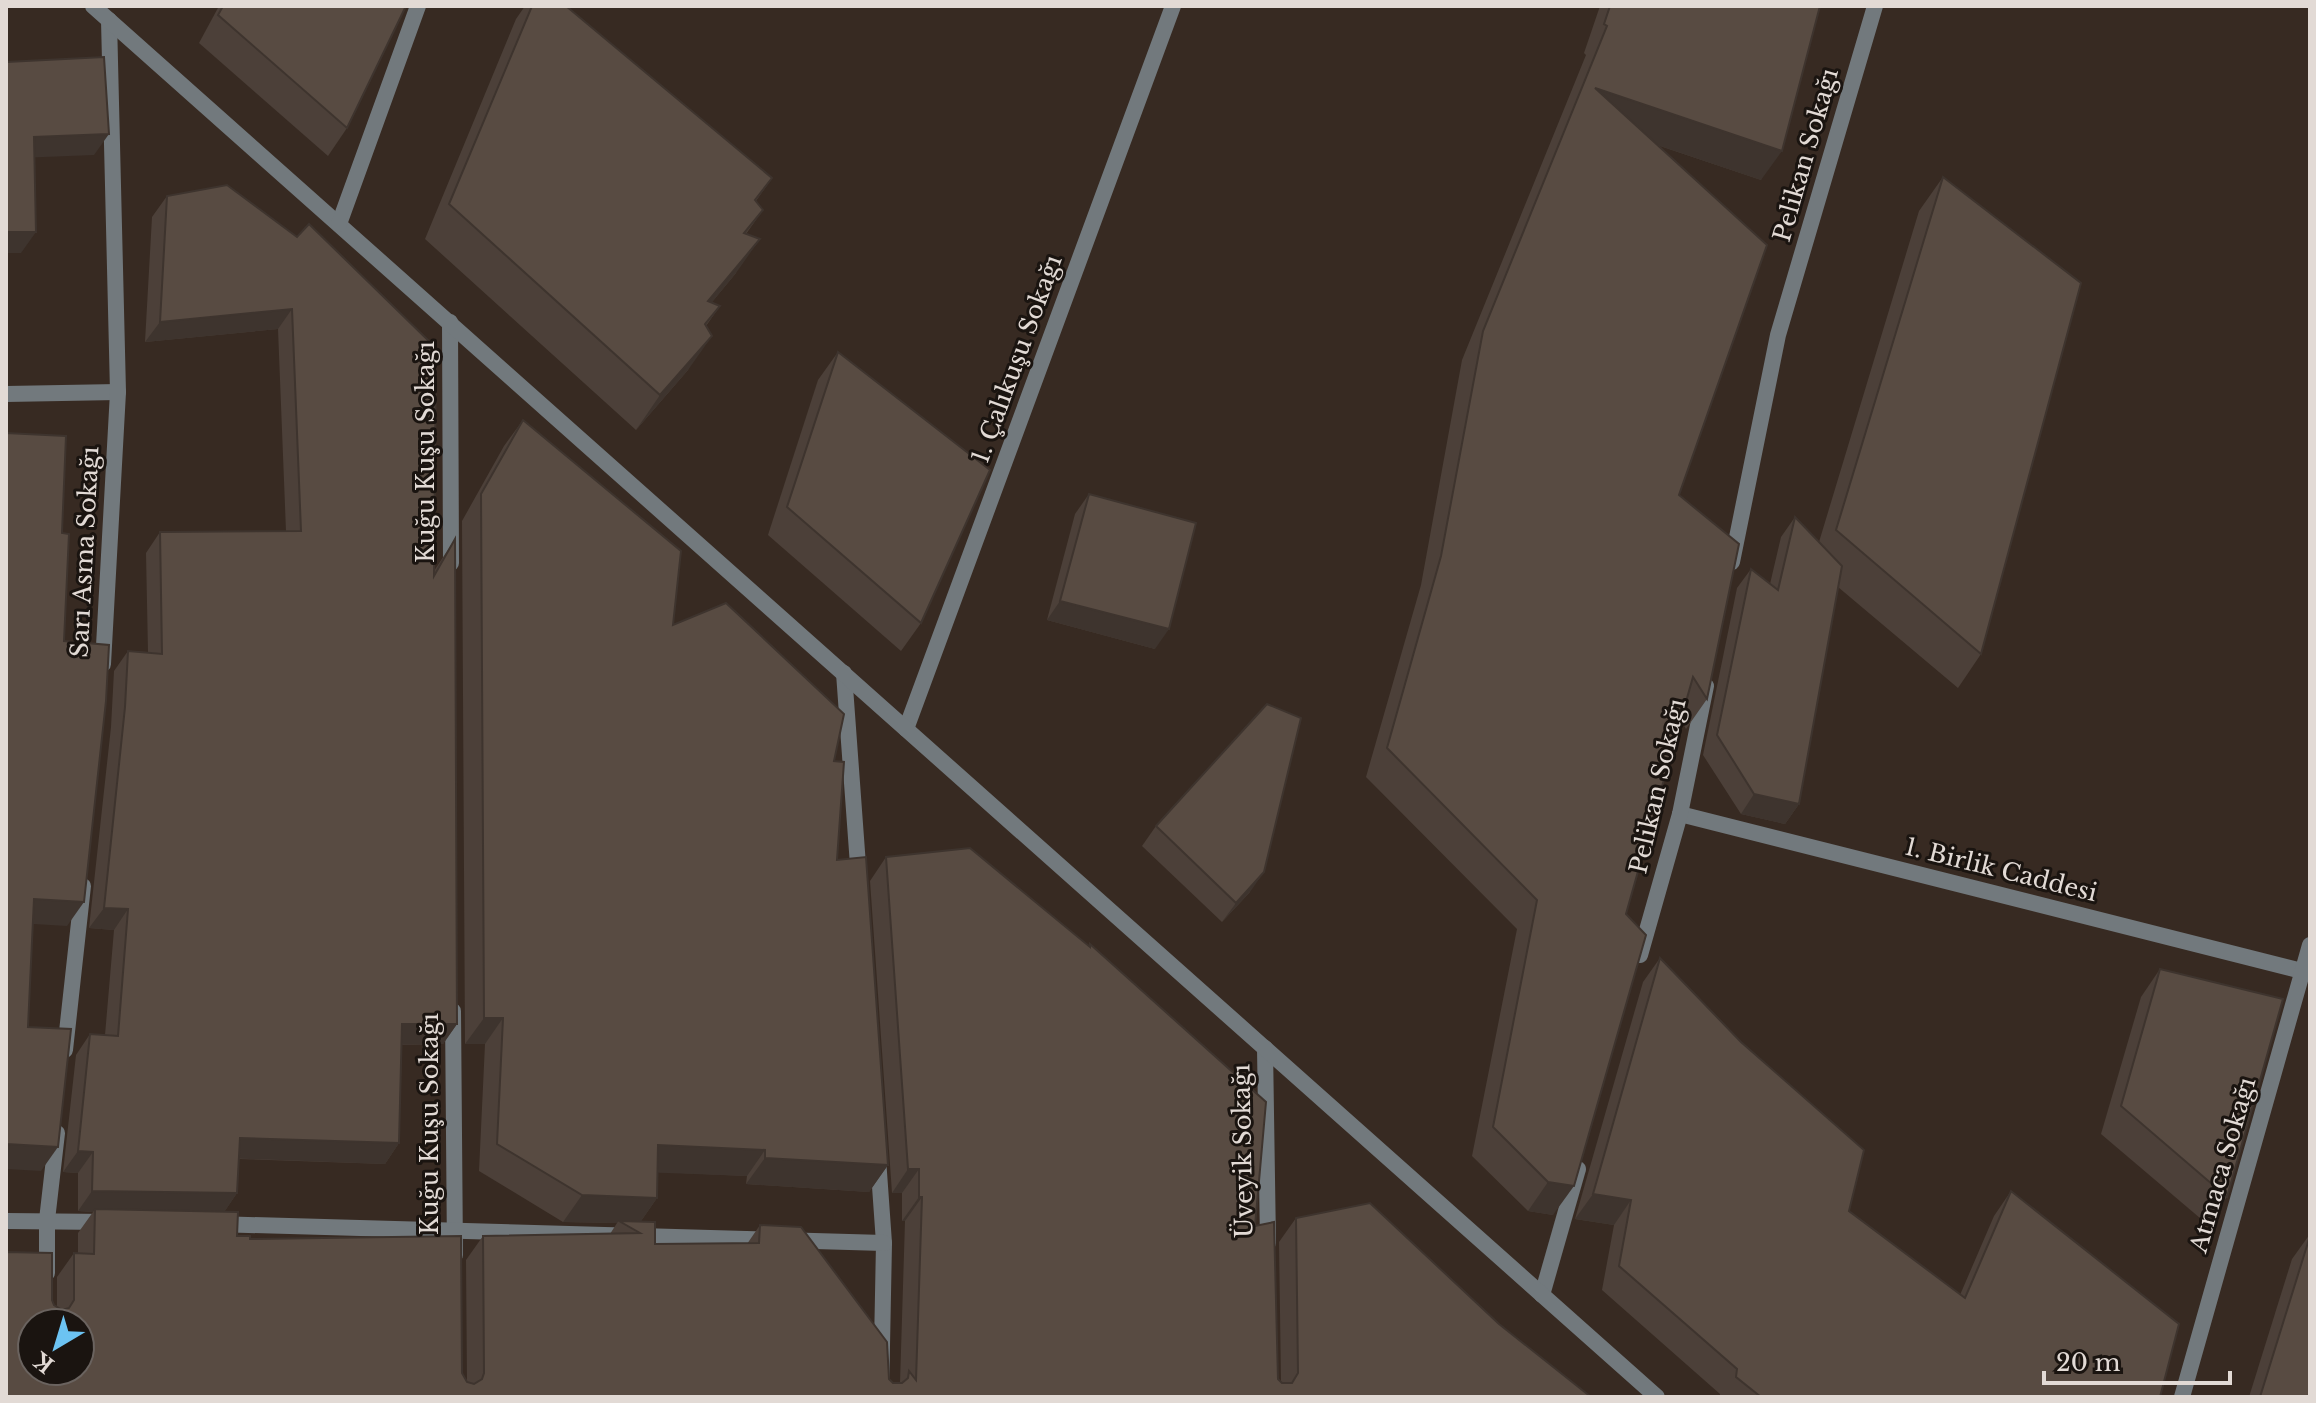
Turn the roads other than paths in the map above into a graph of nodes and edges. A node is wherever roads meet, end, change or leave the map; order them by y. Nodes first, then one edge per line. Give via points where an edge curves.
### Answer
1 (93, 6) edge
2 (418, 6) edge
3 (1173, 6) edge
4 (1875, 6) edge
5 (109, 20) junction
6 (339, 224) junction
7 (450, 322) junction
8 (118, 392) junction
9 (6, 394) edge
10 (451, 577) edge
11 (1728, 582) edge
12 (844, 673) junction
13 (1709, 675) edge
14 (102, 679) edge
15 (906, 729) junction
16 (1680, 814) junction
17 (85, 865) edge
18 (860, 895) edge
19 (2310, 945) edge
20 (1637, 964) edge
21 (2306, 972) edge
22 (453, 990) edge
23 (1265, 1048) junction
24 (64, 1066) edge
25 (59, 1112) edge
26 (877, 1148) edge
27 (1581, 1159) edge
28 (47, 1220) junction
29 (6, 1221) edge
30 (126, 1222) edge
31 (204, 1224) edge
32 (455, 1229) junction
33 (884, 1243) junction
34 (1268, 1254) edge
35 (455, 1275) edge
36 (47, 1294) edge
37 (1542, 1295) junction
38 (881, 1397) edge
39 (1657, 1397) edge
40 (2182, 1397) edge

1 - 5 street
2 - 6 street
3 - 15 street, 1. Çalıkuşu Sokağı
4 - 11 street, Pelikan Sokağı via 1778,335
5 - 6 street
5 - 8 street, Sarı Asma Sokağı
6 - 7 street
7 - 10 street, Kuğu Kuşu Sokağı
7 - 12 street
8 - 9 street
8 - 14 street, Sarı Asma Sokağı
12 - 15 street
12 - 18 street
13 - 16 street, Pelikan Sokağı
15 - 23 street
16 - 20 street, Pelikan Sokağı
16 - 21 street, 1. Birlik Caddesi
17 - 24 street
19 - 21 street, Atmaca Sokağı
21 - 40 street, Atmaca Sokağı
22 - 32 street, Kuğu Kuşu Sokağı
23 - 34 street, Üveyik Sokağı
23 - 37 street
25 - 28 street
26 - 33 street
27 - 37 street
28 - 29 street
28 - 30 street
28 - 36 street
31 - 32 street
32 - 33 street
32 - 35 street, Kuğu Kuşu Sokağı
33 - 38 street
37 - 39 street

